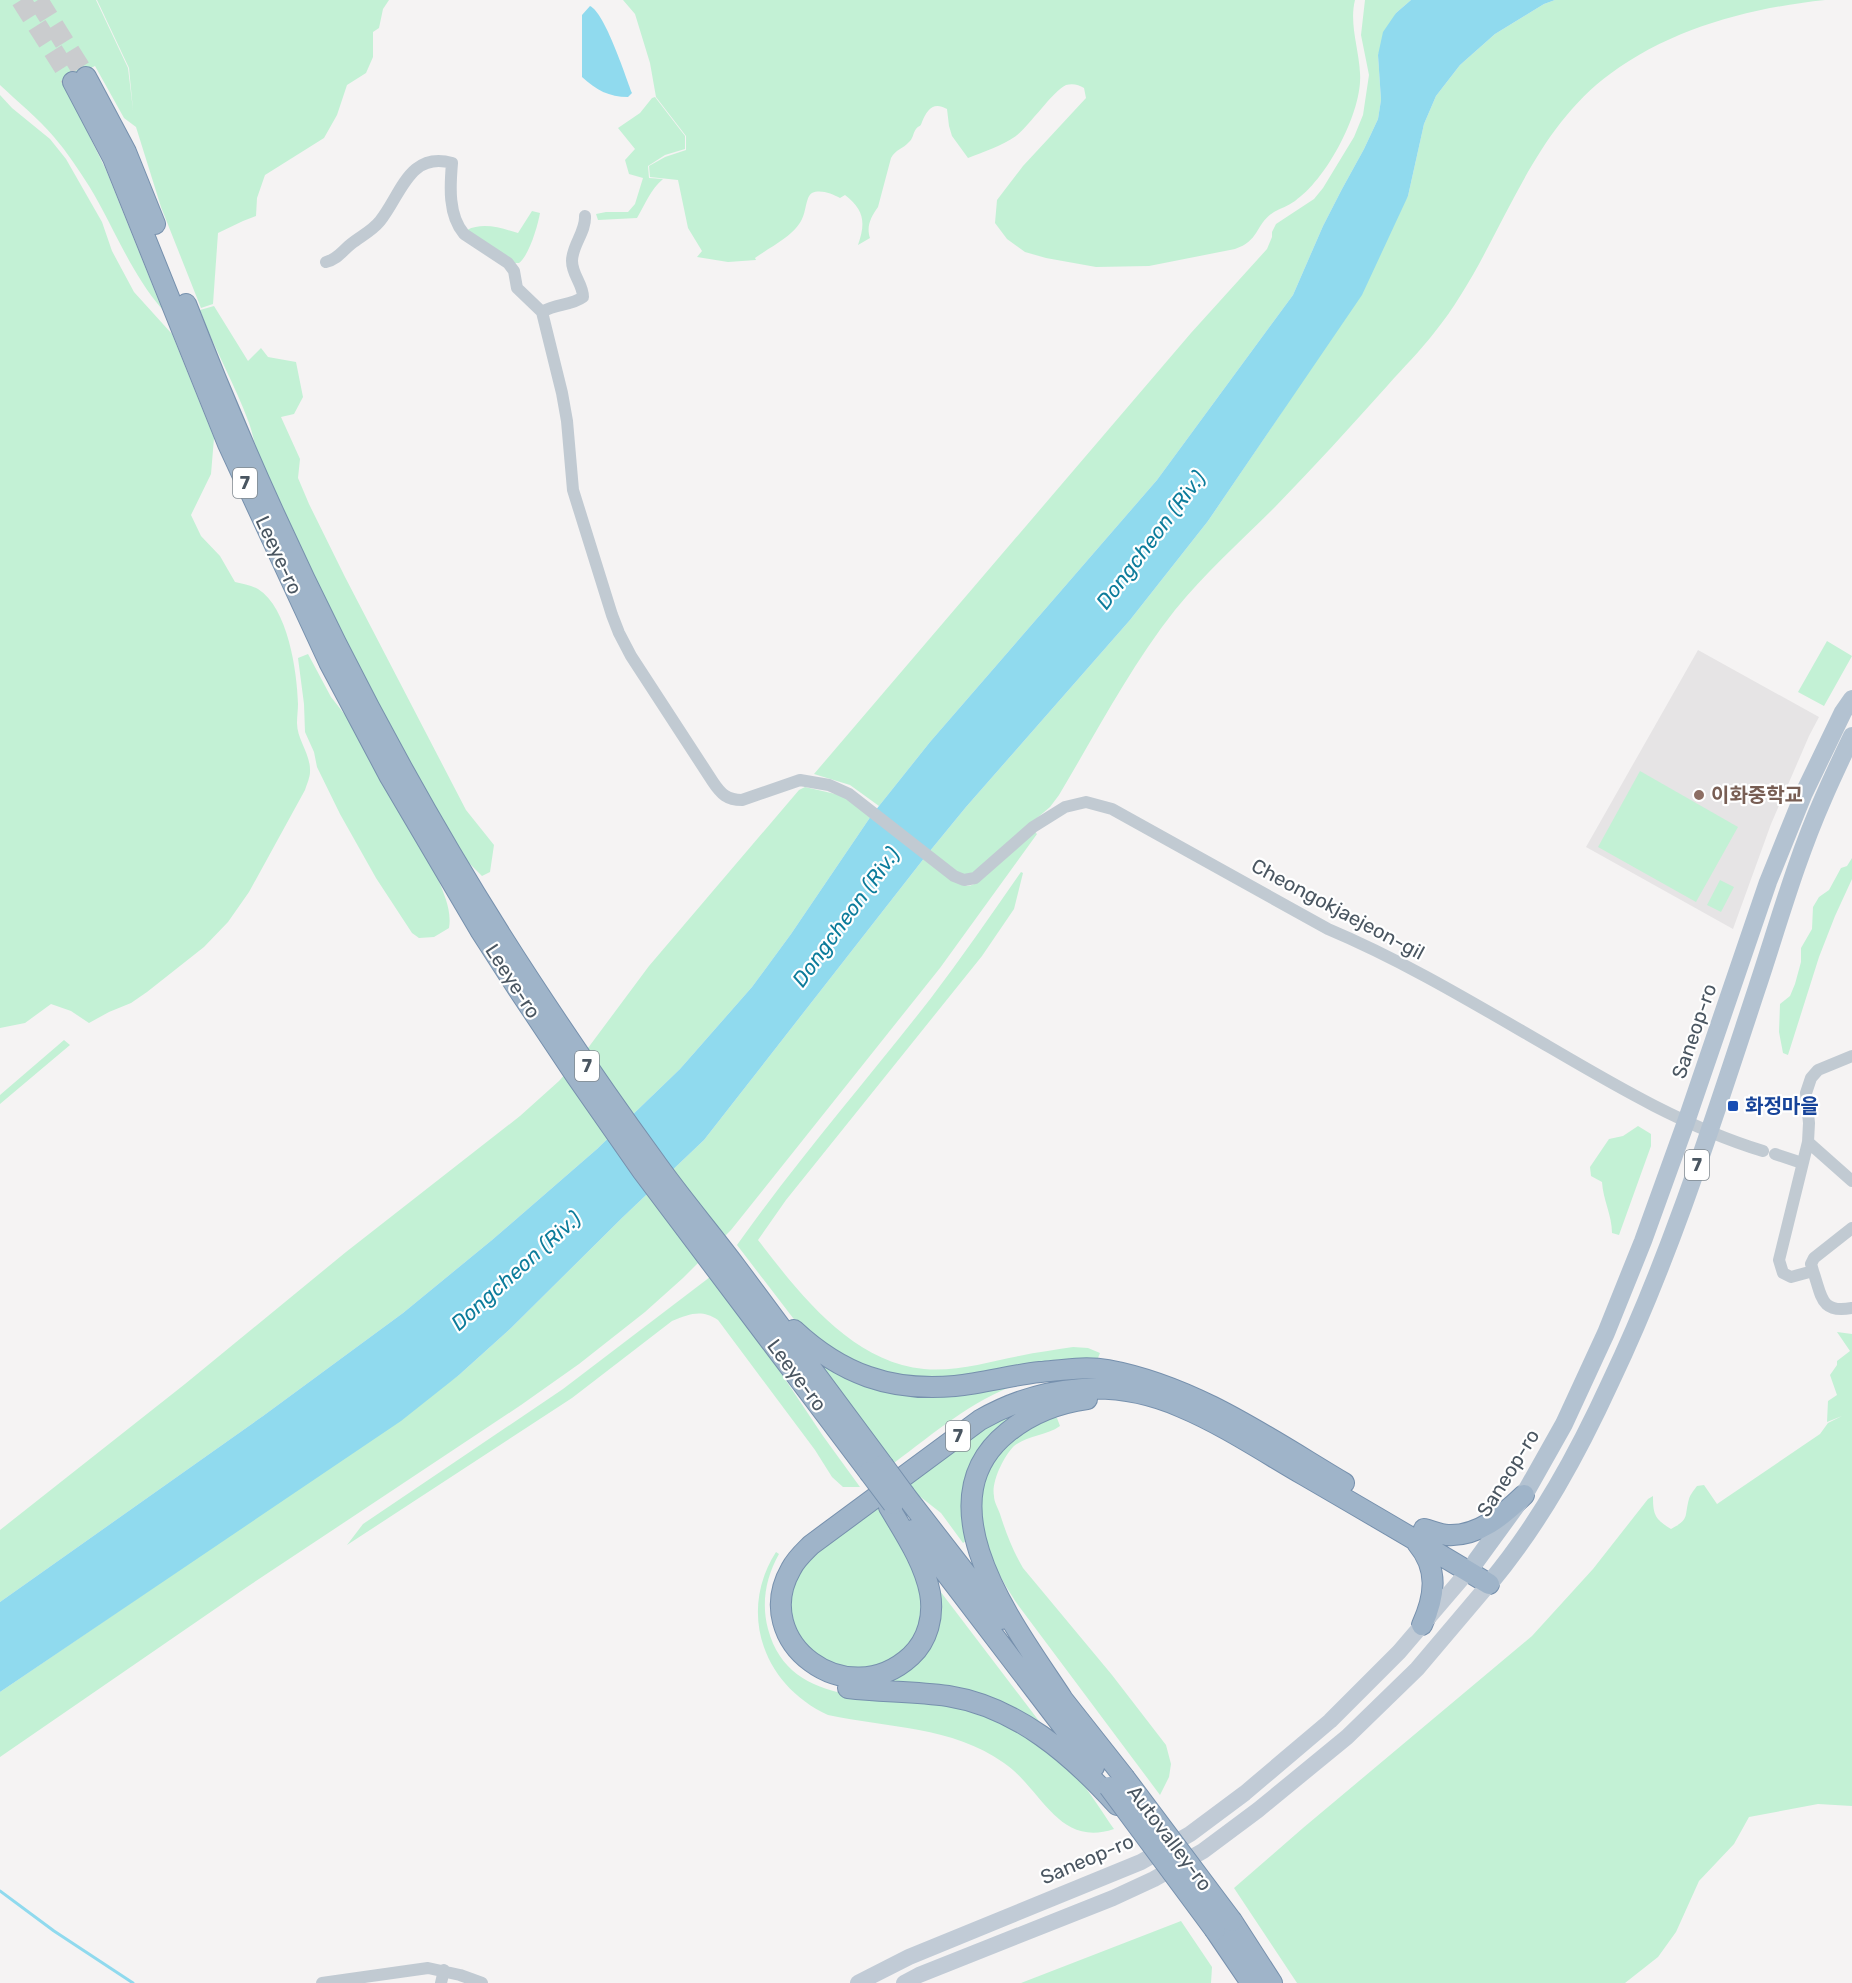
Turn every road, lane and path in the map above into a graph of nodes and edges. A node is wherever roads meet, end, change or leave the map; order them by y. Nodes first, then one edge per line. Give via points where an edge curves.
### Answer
1 (80, 79) tunnel mouth
2 (585, 216) dead end
3 (326, 262) dead end
4 (542, 312) junction
5 (1852, 699) edge
6 (1852, 736) edge
7 (1852, 1056) edge
8 (1686, 1122) junction
9 (1709, 1131) junction
10 (1808, 1142) junction
11 (1802, 1163) junction
12 (1852, 1181) edge
13 (1852, 1228) edge
14 (727, 1269) junction
15 (1813, 1271) junction
16 (1852, 1308) edge
17 (1202, 1402) junction
18 (1181, 1406) junction
19 (1524, 1495) junction
20 (896, 1502) junction
21 (1419, 1534) junction
22 (1472, 1566) junction
23 (1493, 1579) junction
24 (1422, 1625) junction
25 (1062, 1698) junction
26 (1112, 1785) junction
27 (1223, 1926) junction
28 (442, 1977) edge
29 (322, 1983) edge
30 (482, 1983) edge
31 (858, 1983) edge
32 (904, 1983) edge
33 (1251, 1983) edge
34 (1272, 1983) edge

1 - 14 highway, Leeye-ro / 7 via 126,152 241,440 343,657 449,865
2 - 4 street via 572,264 583,297
3 - 4 street via 334,260 375,226 412,171 443,160 452,163 451,199 460,230 508,262 517,288
4 - 8 street, Cheongokjaejeon-gil via 562,393 578,511 619,633 726,797 751,798 800,780 829,785 849,794 964,880 975,878 1033,827 1065,807 1086,802 1105,806
5 - 8 main road, Saneop-ro / 7 via 1804,793 1773,871
6 - 9 main road, 7 via 1822,800 1788,892
7 - 10 street via 1818,1070 1811,1078 1806,1093
8 - 9 street, Cheongokjaejeon-gil
8 - 19 main road, Saneop-ro / 7 via 1606,1333 1564,1424
9 - 11 street, Cheongokjaejeon-gil
9 - 23 main road, 7 via 1667,1250 1586,1436 1544,1508
10 - 11 street
10 - 12 street
11 - 15 street via 1779,1260 1786,1276
13 - 15 street via 1814,1258
14 - 17 highway, 7 via 812,1347 877,1381 956,1386 1026,1374 1105,1369 1171,1387
14 - 20 highway, Leeye-ro, bridge via 876,1468
15 - 16 street via 1828,1307
17 - 21 highway, 7 via 1244,1424
17 - 26 highway via 1156,1386 1098,1378 1043,1384 999,1399 805,1538 783,1563 776,1581 773,1608 779,1636 798,1664 812,1675 848,1688 972,1701 1030,1728
18 - 20 highway, 7 via 1150,1396 1095,1387 1026,1398 980,1420 811,1545 790,1569 781,1602 782,1616 793,1644 817,1667 849,1678 880,1675 904,1662 924,1639 930,1624 931,1602
18 - 21 highway, 7
18 - 25 highway via 1118,1397 1056,1406 1016,1425 1000,1438 976,1474 972,1518 983,1565 1021,1636
19 - 21 highway, 7 via 1506,1512 1473,1531 1460,1535
19 - 22 main road, Saneop-ro
20 - 25 highway
20 - 26 highway
21 - 22 highway, 7
21 - 24 highway via 1433,1592
22 - 23 highway, 7
22 - 24 main road, Saneop-ro
23 - 32 main road, 7 via 1417,1669 1347,1737 1203,1851 1113,1899
24 - 31 main road, Saneop-ro via 1330,1722 1190,1834 1132,1866 909,1957
25 - 26 highway, Autovalley-ro
26 - 27 highway, Autovalley-ro, bridge
26 - 27 highway, Autovalley-ro, bridge via 1153,1845
27 - 33 highway, Autovalley-ro
27 - 34 highway, Autovalley-ro
28 - 29 street via 428,1968
28 - 30 street

